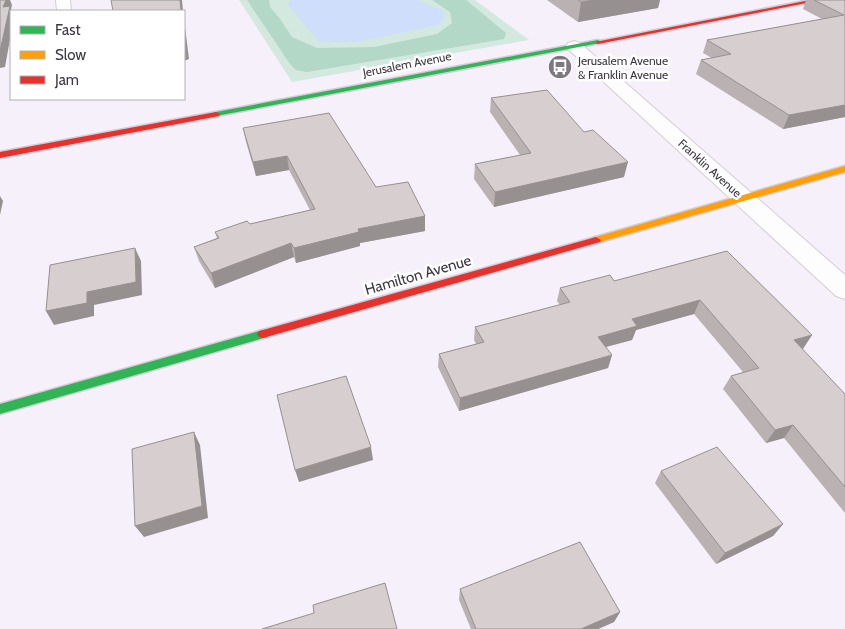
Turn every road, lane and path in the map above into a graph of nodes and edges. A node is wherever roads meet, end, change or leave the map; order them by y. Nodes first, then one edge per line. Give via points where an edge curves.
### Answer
1 (819, 0) edge
2 (574, 46) junction
3 (0, 155) edge
4 (845, 169) edge
5 (743, 198) junction
6 (845, 290) edge
7 (0, 409) edge

1 - 2 main road, Jerusalem Avenue
2 - 3 main road, Jerusalem Avenue
2 - 5 street, Franklin Avenue
4 - 5 main road, Hamilton Avenue
5 - 6 street, Franklin Avenue
5 - 7 main road, Hamilton Avenue

